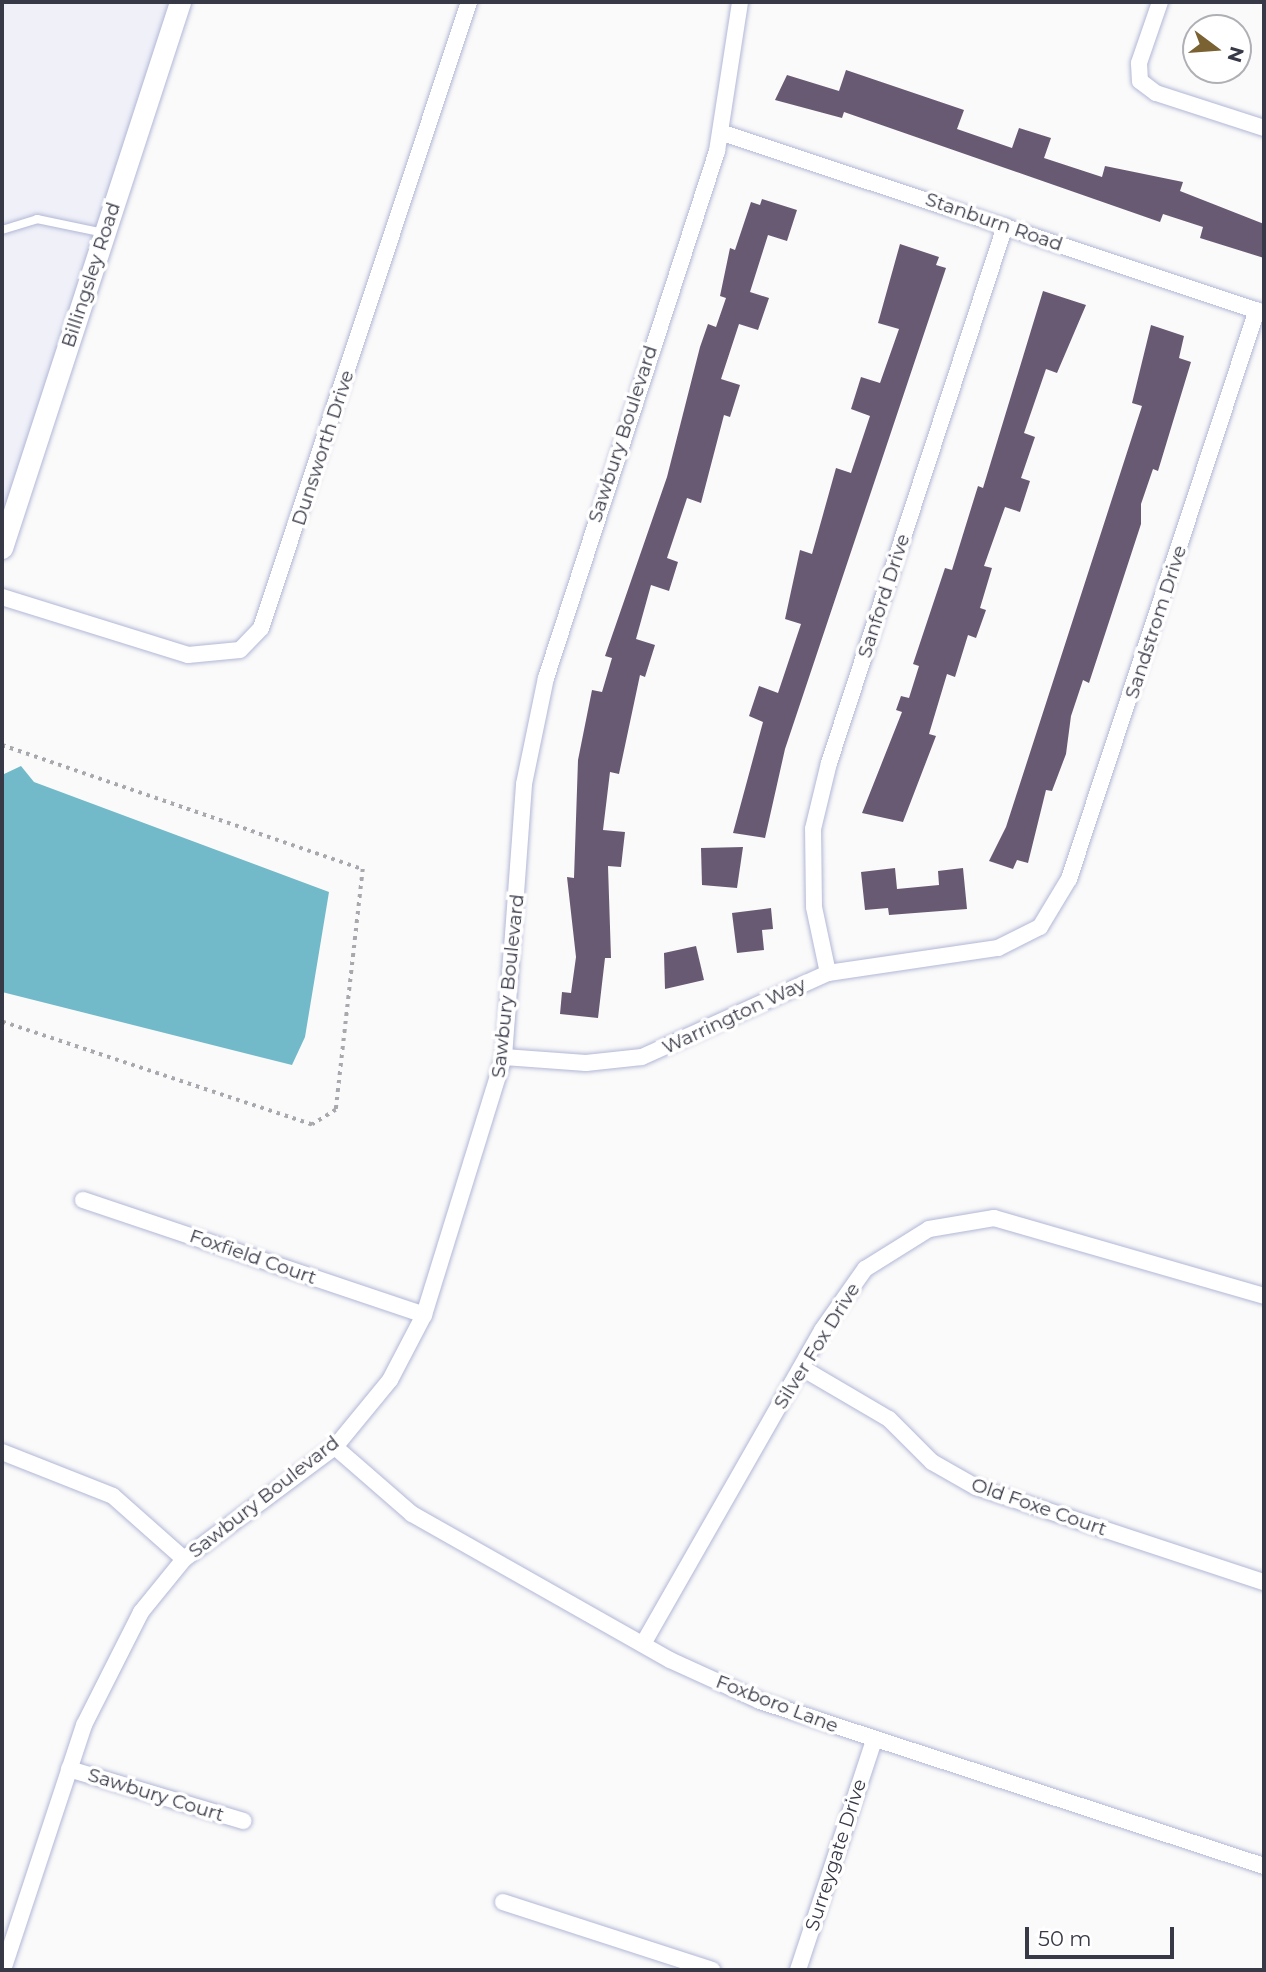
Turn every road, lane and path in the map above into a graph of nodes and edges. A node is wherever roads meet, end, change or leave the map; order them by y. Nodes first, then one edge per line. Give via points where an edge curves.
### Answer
1 (180, 2) edge
2 (469, 2) edge
3 (740, 2) edge
4 (1160, 2) edge
5 (1264, 128) edge
6 (723, 133) junction
7 (1004, 226) junction
8 (2, 230) edge
9 (104, 233) junction
10 (1261, 311) edge
11 (2, 548) edge
12 (2, 597) edge
13 (2, 745) edge
14 (1040, 927) joint
15 (828, 973) junction
16 (2, 1022) edge
17 (504, 1057) junction
18 (83, 1200) dead end
19 (1263, 1292) edge
20 (424, 1315) junction
21 (802, 1368) junction
22 (335, 1447) junction
23 (2, 1452) edge
24 (184, 1559) junction
25 (1264, 1581) edge
26 (643, 1644) junction
27 (874, 1740) junction
28 (69, 1769) junction
29 (243, 1821) dead end
30 (1264, 1866) edge
31 (503, 1902) dead end
32 (3, 1970) edge
33 (712, 1970) edge
34 (798, 1970) edge

1 - 9 street, Billingsley Road
2 - 12 street, Dunsworth Drive via 261,628 240,650 188,655
3 - 6 street, Sawbury Boulevard
4 - 5 street via 1139,63 1140,81 1156,93
6 - 7 street, Stanburn Road
6 - 17 street, Sawbury Boulevard via 546,678 524,784
7 - 10 street, Stanburn Road
7 - 15 street, Sanford Drive via 829,763 813,829 814,907
8 - 9 lane via 37,219
9 - 11 street, Billingsley Road
10 - 14 street, Sandstrom Drive via 1069,879
13 - 16 path via 363,869 336,1110 313,1125
14 - 15 street, Warrington Way via 998,948
15 - 17 street, Warrington Way via 642,1057 586,1063
17 - 20 street, Sawbury Boulevard
18 - 20 street, Foxfield Court
19 - 21 street, Silver Fox Drive via 994,1218 929,1229 865,1269
20 - 22 street, Sawbury Boulevard via 390,1380
21 - 25 street, Old Foxe Court via 889,1419 932,1462 976,1487
21 - 26 street, Silver Fox Drive
22 - 24 street, Sawbury Boulevard
22 - 26 street, Foxboro Lane via 412,1514
23 - 24 street via 113,1496
24 - 28 street, Sawbury Boulevard via 141,1612 106,1673
26 - 27 street, Foxboro Lane via 760,1701
27 - 30 street, Foxboro Lane
27 - 34 street, Surreygate Drive
28 - 29 street, Sawbury Court
28 - 32 street, Sawbury Boulevard
31 - 33 street

